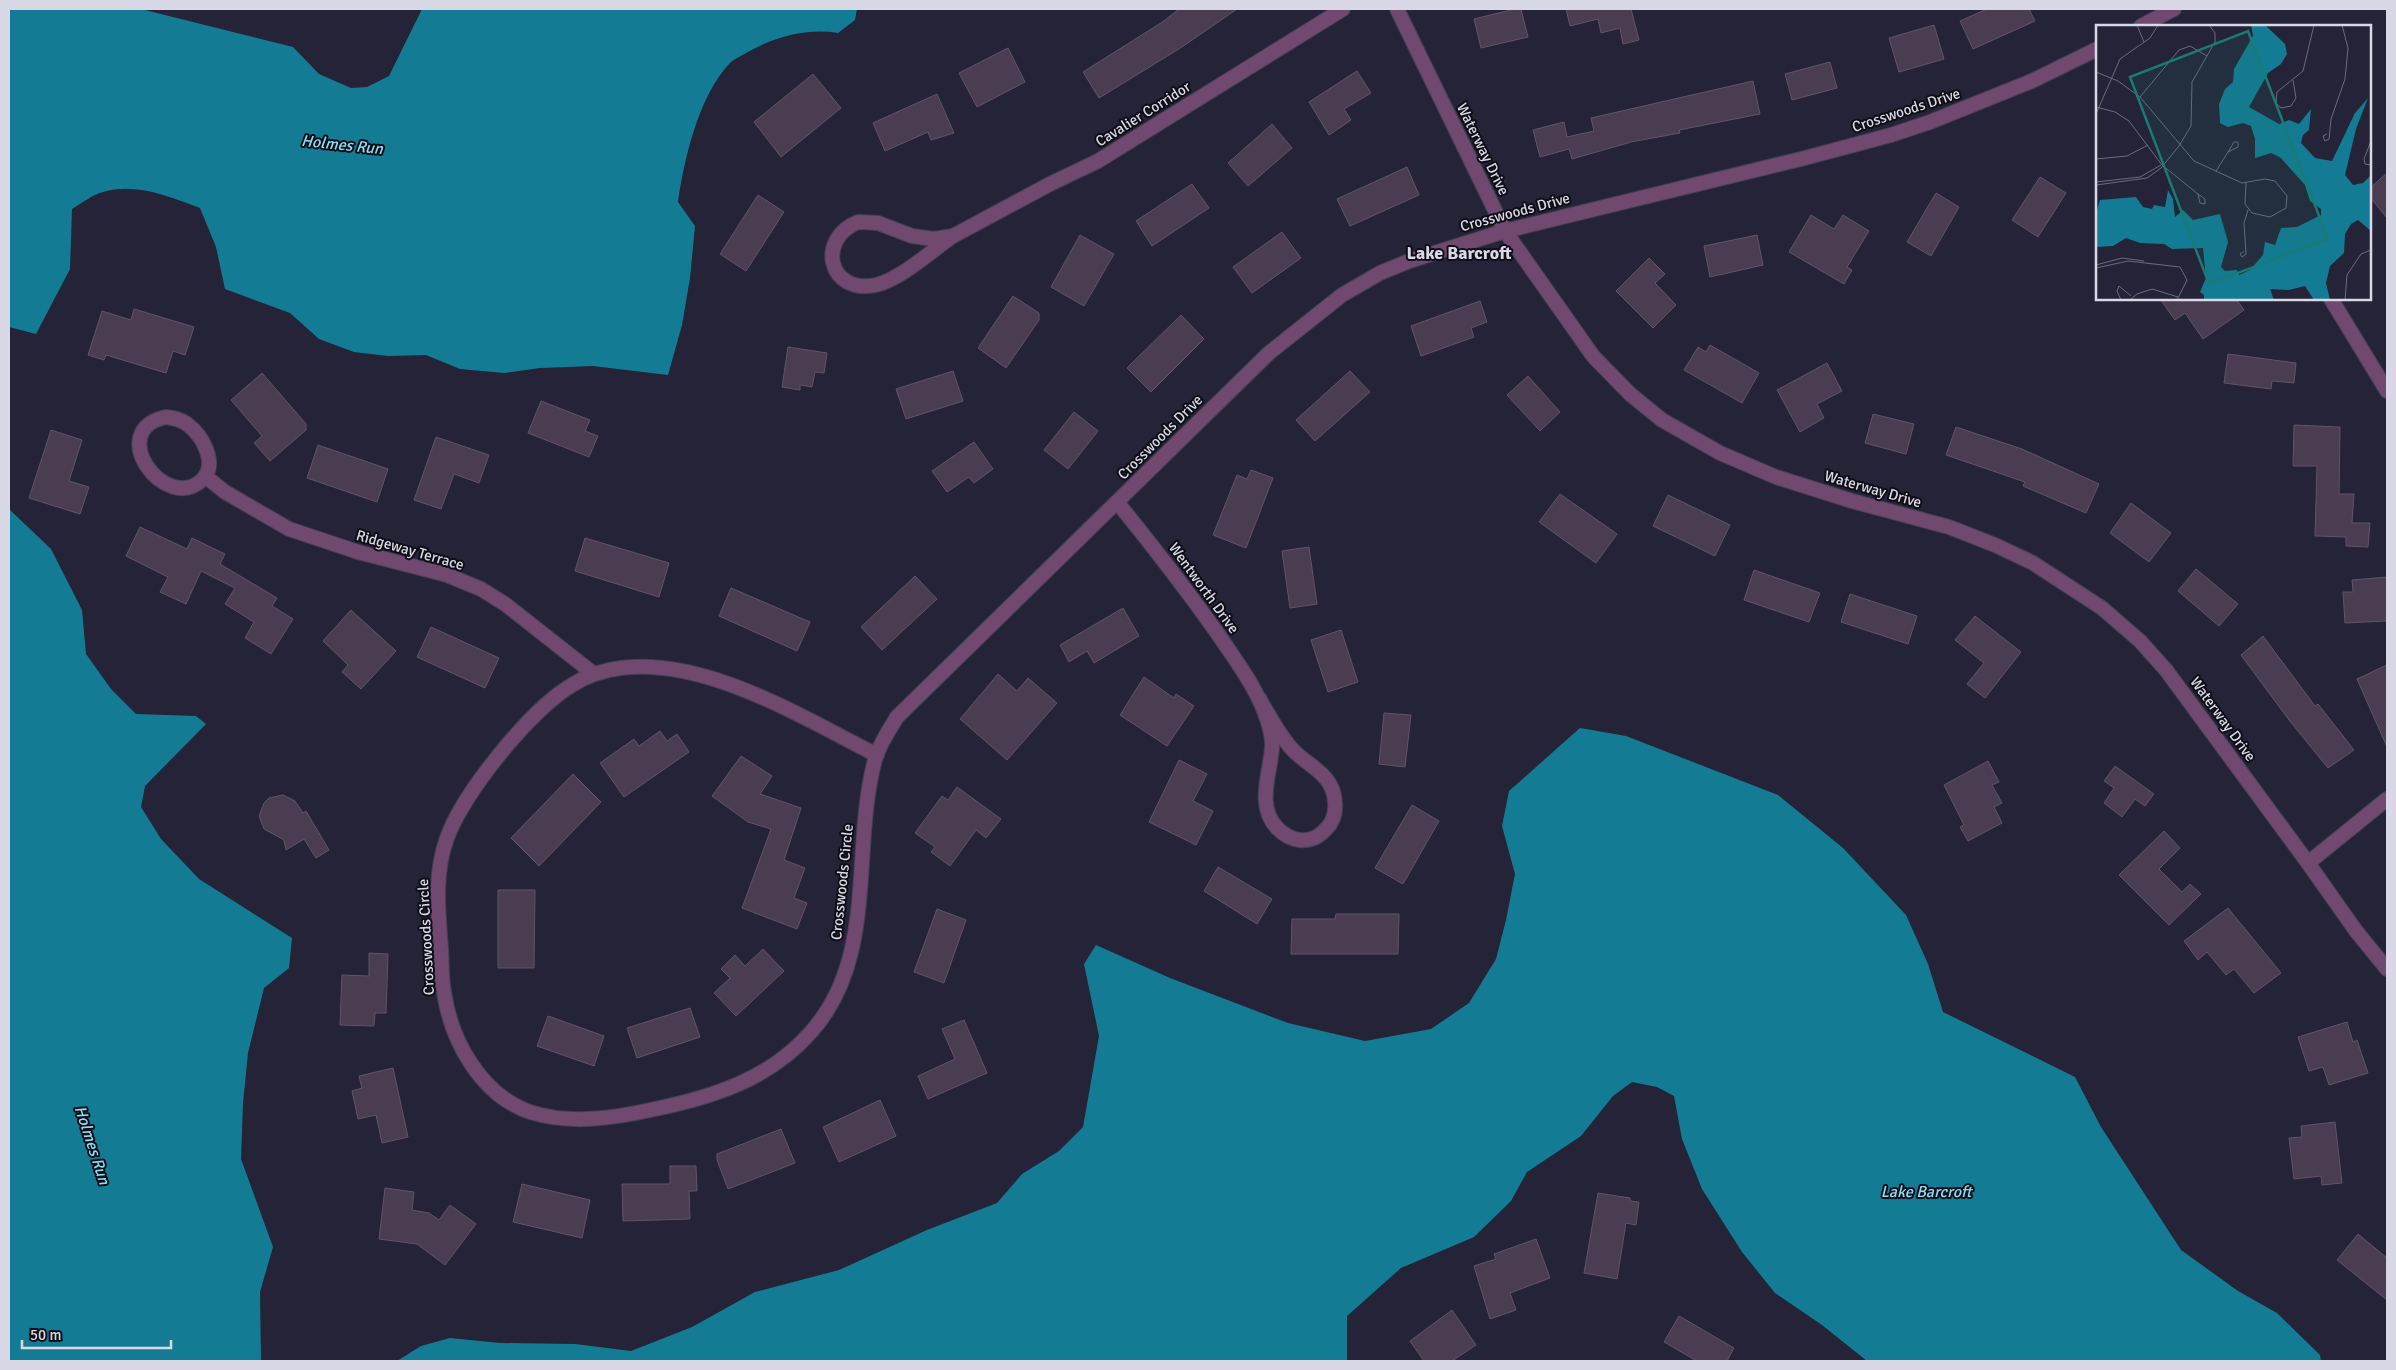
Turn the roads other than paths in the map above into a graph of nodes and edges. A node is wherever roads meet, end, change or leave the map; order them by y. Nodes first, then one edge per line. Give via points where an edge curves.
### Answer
1 (1343, 9) edge
2 (1397, 9) edge
3 (2174, 9) edge
4 (2148, 25) edge
5 (2096, 49) edge
6 (1505, 231) junction
7 (953, 236) junction
8 (2332, 300) edge
9 (2387, 391) edge
10 (205, 476) junction
11 (1117, 502) junction
12 (594, 674) junction
13 (1259, 698) junction
14 (877, 755) junction
15 (2387, 799) edge
16 (2308, 863) junction
17 (2387, 969) edge

1 - 7 street, Cavalier Corridor via 1098,161
2 - 6 street, Waterway Drive
3 - 4 street
5 - 6 street, Crosswoods Drive via 2032,82 1891,135
6 - 11 street, Crosswoods Drive via 1409,261 1342,295 1269,353
6 - 16 street, Waterway Drive via 1593,356 1630,394 1695,441 1776,477 1949,527 1995,545 2033,564 2102,608 2140,641 2166,670
7 - 7 street, Cavalier Corridor via 889,281 874,285 859,285 842,279 831,262 838,237 847,227 858,222 878,223 912,236 934,239
8 - 9 street
10 - 10 street via 192,486 180,488 148,471 139,451 140,438 146,427 154,419 166,417 189,425 208,453 209,465
10 - 12 street, Ridgeway Terrace via 232,497 289,529 358,552 447,575 480,589 505,604
11 - 13 street, Wentworth Drive via 1208,620
11 - 14 street, Crosswoods Drive via 897,717
12 - 14 street, Crosswoods Circle via 641,667 704,677 746,692
12 - 14 street, Crosswoods Circle via 550,700 474,786 456,815 439,870 444,992 450,1022 471,1065 488,1085 509,1102 531,1112 561,1118 594,1119 694,1101 753,1078 808,1036 822,1020 847,970 859,907 865,815
13 - 13 street, Wentworth Drive via 1288,744 1327,778 1334,794 1336,812 1328,828 1318,837 1304,841 1290,838 1272,822 1266,808 1272,747 1268,720
15 - 16 street
16 - 17 street, Waterway Drive

